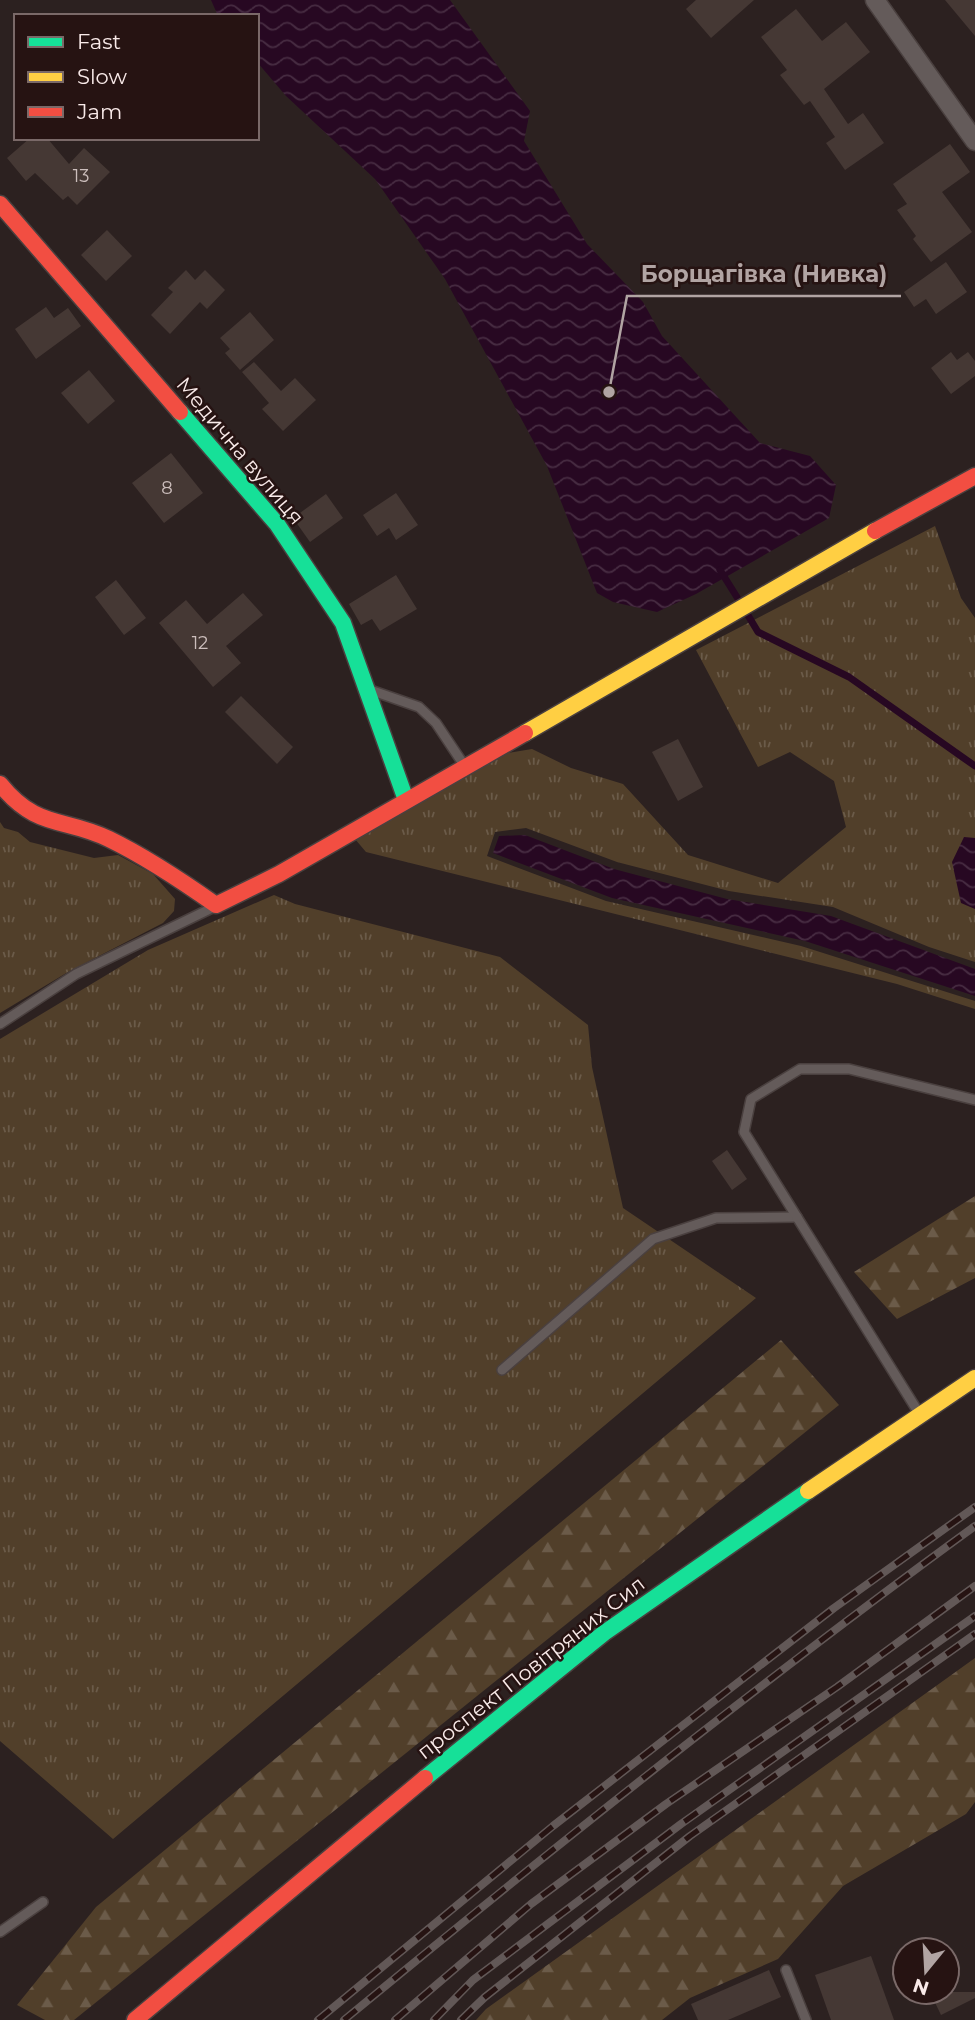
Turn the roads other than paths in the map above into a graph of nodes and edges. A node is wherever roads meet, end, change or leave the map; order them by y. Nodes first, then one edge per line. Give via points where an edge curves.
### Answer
1 (875, 0) edge
2 (975, 141) edge
3 (0, 204) edge
4 (975, 476) edge
5 (366, 688) junction
6 (465, 767) junction
7 (0, 784) edge
8 (406, 800) junction
9 (216, 905) junction
10 (0, 1024) edge
11 (975, 1100) edge
12 (797, 1217) junction
13 (502, 1370) dead end
14 (975, 1378) edge
15 (920, 1415) junction
16 (43, 1902) dead end
17 (0, 1931) edge
18 (786, 1970) dead end
19 (135, 2020) edge
20 (806, 2020) edge

1 - 2 street
3 - 5 street, Медична вулиця via 277,524 343,623
4 - 6 street
5 - 6 lane via 419,707 436,723
5 - 8 street, Медична вулиця
6 - 8 street
7 - 9 street via 25,810 47,822 102,836 182,880
8 - 9 street
9 - 10 lane via 76,974
11 - 12 lane via 849,1069 800,1069 751,1098 744,1132
12 - 13 lane via 716,1218 653,1239
12 - 15 lane
14 - 15 street, проспект Повітряних Сил
15 - 19 street, проспект Повітряних Сил via 604,1633 344,1843
16 - 17 lane
18 - 20 lane

